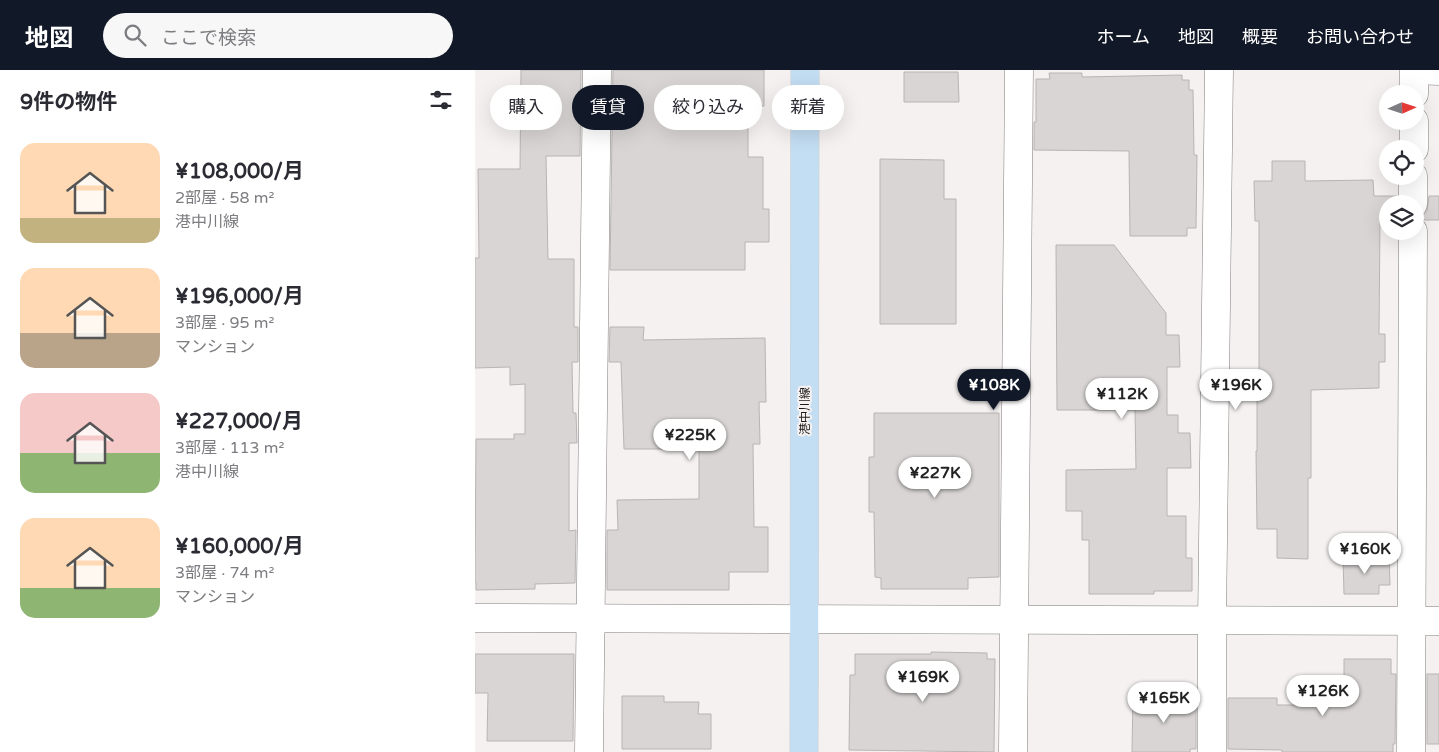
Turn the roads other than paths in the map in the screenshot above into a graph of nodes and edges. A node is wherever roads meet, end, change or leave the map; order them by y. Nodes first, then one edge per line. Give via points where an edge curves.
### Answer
1 (597, 70) edge
2 (805, 70) edge
3 (1019, 70) edge
4 (1219, 70) edge
5 (1415, 70) edge
6 (1439, 71) edge
7 (1414, 85) edge
8 (1413, 240) edge
9 (475, 618) edge
10 (590, 618) junction
11 (805, 620) junction
12 (1013, 620) junction
13 (1212, 620) junction
14 (1411, 621) junction
15 (1439, 621) edge
16 (589, 752) edge
17 (804, 752) edge
18 (1013, 752) edge
19 (1212, 752) edge
20 (1411, 752) edge

1 - 10 street
2 - 11 main road, 港中川線
3 - 12 street
4 - 13 street
5 - 6 street
5 - 7 street
8 - 14 street
9 - 10 street
10 - 11 street
10 - 16 street
11 - 12 street
11 - 17 main road, 港中川線
12 - 13 street
12 - 18 street
13 - 14 street
13 - 19 street
14 - 15 street
14 - 20 street

